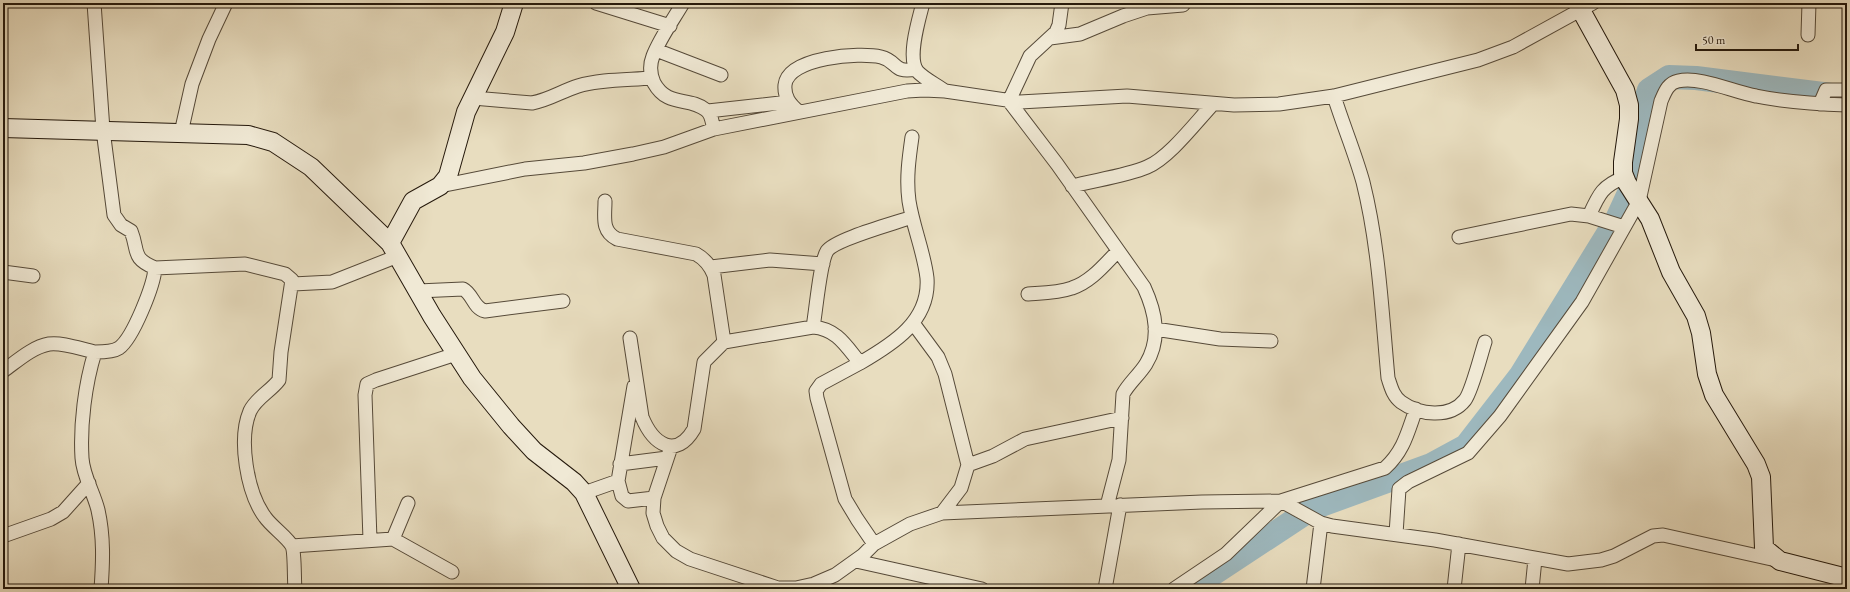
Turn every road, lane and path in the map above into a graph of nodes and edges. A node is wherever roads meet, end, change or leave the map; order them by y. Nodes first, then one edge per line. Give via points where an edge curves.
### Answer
1 (94, 3) edge
2 (226, 3) edge
3 (514, 3) edge
4 (596, 3) edge
5 (683, 3) edge
6 (923, 3) edge
7 (1062, 3) edge
8 (1809, 3) edge
9 (1183, 5) dead end
10 (1584, 5) edge
11 (670, 26) junction
12 (1808, 35) dead end
13 (1050, 38) junction
14 (656, 50) junction
15 (916, 69) junction
16 (722, 75) dead end
17 (652, 78) junction
18 (1847, 90) edge
19 (946, 91) junction
20 (1334, 96) junction
21 (473, 98) junction
22 (1822, 99) junction
23 (1009, 101) junction
24 (789, 102) junction
25 (1213, 104) junction
26 (1847, 105) edge
27 (708, 111) junction
28 (798, 111) junction
29 (3, 128) edge
30 (714, 129) junction
31 (103, 130) junction
32 (181, 133) junction
33 (912, 137) dead end
34 (440, 186) junction
35 (1072, 186) junction
36 (1631, 189) junction
37 (605, 201) dead end
38 (1589, 216) junction
39 (912, 218) junction
40 (1617, 225) junction
41 (1459, 237) dead end
42 (394, 250) junction
43 (1118, 250) junction
44 (823, 264) junction
45 (711, 267) junction
46 (155, 268) junction
47 (3, 272) edge
48 (33, 276) dead end
49 (292, 284) junction
50 (418, 291) junction
51 (1028, 294) dead end
52 (563, 301) dead end
53 (913, 323) junction
54 (814, 327) junction
55 (1155, 329) junction
56 (630, 338) dead end
57 (1271, 341) dead end
58 (724, 342) junction
59 (1485, 342) dead end
60 (95, 352) junction
61 (456, 354) junction
62 (860, 363) junction
63 (3, 371) edge
64 (1416, 409) junction
65 (635, 410) junction
66 (1122, 418) junction
67 (669, 452) junction
68 (620, 464) junction
69 (968, 465) junction
70 (618, 481) junction
71 (89, 484) junction
72 (584, 493) junction
73 (654, 498) junction
74 (1281, 501) junction
75 (408, 503) dead end
76 (1113, 506) junction
77 (942, 513) junction
78 (1316, 520) junction
79 (1396, 534) junction
80 (3, 536) edge
81 (393, 539) junction
82 (370, 540) junction
83 (874, 544) junction
84 (1459, 544) junction
85 (292, 546) junction
86 (1535, 559) junction
87 (856, 561) junction
88 (1780, 561) junction
89 (452, 572) dead end
90 (1847, 578) edge
91 (101, 589) edge
92 (295, 589) edge
93 (631, 589) edge
94 (795, 589) edge
95 (982, 589) edge
96 (1105, 589) edge
97 (1174, 589) edge
98 (1313, 589) edge
99 (1454, 589) edge
100 (1532, 589) edge

1 - 31 street
2 - 32 street via 192,84
3 - 21 street via 505,32
4 - 11 street
5 - 11 street
6 - 15 street via 914,49
7 - 13 street via 1059,25
8 - 12 street
9 - 13 street via 1147,8 1080,34
10 - 20 street via 1513,46 1478,60
10 - 36 street via 1625,90 1629,105 1623,162
11 - 14 street
13 - 23 street via 1030,56
14 - 16 street
14 - 17 street via 650,69
15 - 19 street
15 - 24 street via 903,71 886,59 870,56 826,58 809,64 789,76 785,87
17 - 21 street via 577,86 541,101
17 - 27 street via 658,91 669,98
18 - 22 street via 1830,89
19 - 23 street
19 - 28 street via 907,91
20 - 25 street via 1278,104
20 - 64 street via 1368,208 1380,290 1388,378 1392,391 1401,402
21 - 34 street via 463,121 448,176
22 - 26 street
22 - 36 street via 1755,96 1691,80 1671,84 1661,101
23 - 25 street via 1127,96
23 - 35 street
24 - 27 street
24 - 28 street
25 - 35 street via 1156,162 1141,169
27 - 30 street
28 - 30 street
29 - 31 street
30 - 34 street via 671,145 633,154
31 - 32 street
31 - 46 street via 114,215 121,225 131,231 134,249 143,262
32 - 42 street via 248,135 273,142 310,167
33 - 39 street via 907,187
34 - 42 street via 413,201
35 - 43 street
36 - 38 street via 1604,188
36 - 40 street
36 - 88 street via 1655,230 1671,272 1696,316 1707,374 1714,395 1756,464 1761,477 1764,548
37 - 45 street via 606,230 610,236 696,254
38 - 40 street
38 - 41 street via 1560,215
39 - 44 street via 840,242 827,250
39 - 53 street via 927,276 927,292 921,312
40 - 79 street via 1582,302 1488,432 1468,453 1408,482 1399,489
42 - 49 street via 332,282
42 - 50 street
43 - 51 street via 1095,274 1073,288
43 - 55 street via 1144,287 1151,303
44 - 45 street via 770,260
44 - 54 street
45 - 58 street
46 - 49 street via 245,264 285,274 290,277
46 - 60 street via 154,280 134,329 123,345 117,350
47 - 48 street
49 - 85 street via 279,380 251,410 245,441 246,466 256,503 265,518
50 - 52 street via 463,289 468,291 477,307 485,310
50 - 61 street
53 - 62 street via 883,350
53 - 69 street via 938,358 945,374
54 - 58 street
54 - 62 street via 832,332
55 - 57 street via 1220,339
55 - 66 street via 1153,351 1145,366 1123,394
56 - 65 street via 636,376
58 - 67 street via 704,362 694,429 689,439
59 - 64 street via 1466,399 1456,409 1429,413
60 - 63 street via 48,344
60 - 71 street via 90,366 84,408 82,458
61 - 72 street via 472,378 534,451
61 - 82 street via 367,384 365,395
62 - 83 street via 821,384 816,391 846,499 856,519
64 - 74 street via 1396,459 1385,468
65 - 67 street via 654,438
65 - 68 street
66 - 69 street via 1024,439 993,456
66 - 76 street
67 - 68 street
67 - 73 street
68 - 70 street
69 - 77 street via 961,488
70 - 72 street
70 - 73 street via 622,496 628,501
71 - 80 street via 63,512 51,519
71 - 91 street via 102,532 104,554
72 - 93 street
73 - 94 street via 653,513 657,526 663,538 676,551 690,559 778,588
74 - 76 street
74 - 78 street
74 - 97 street via 1226,554
75 - 81 street
76 - 77 street
76 - 96 street
77 - 83 street via 910,524
78 - 79 street
78 - 98 street
79 - 84 street
81 - 82 street
81 - 89 street
82 - 85 street
83 - 87 street
84 - 86 street
84 - 99 street
85 - 92 street
86 - 88 street via 1568,564 1601,560 1653,536 1662,535
86 - 100 street
87 - 94 street via 835,575
87 - 95 street
88 - 90 street

